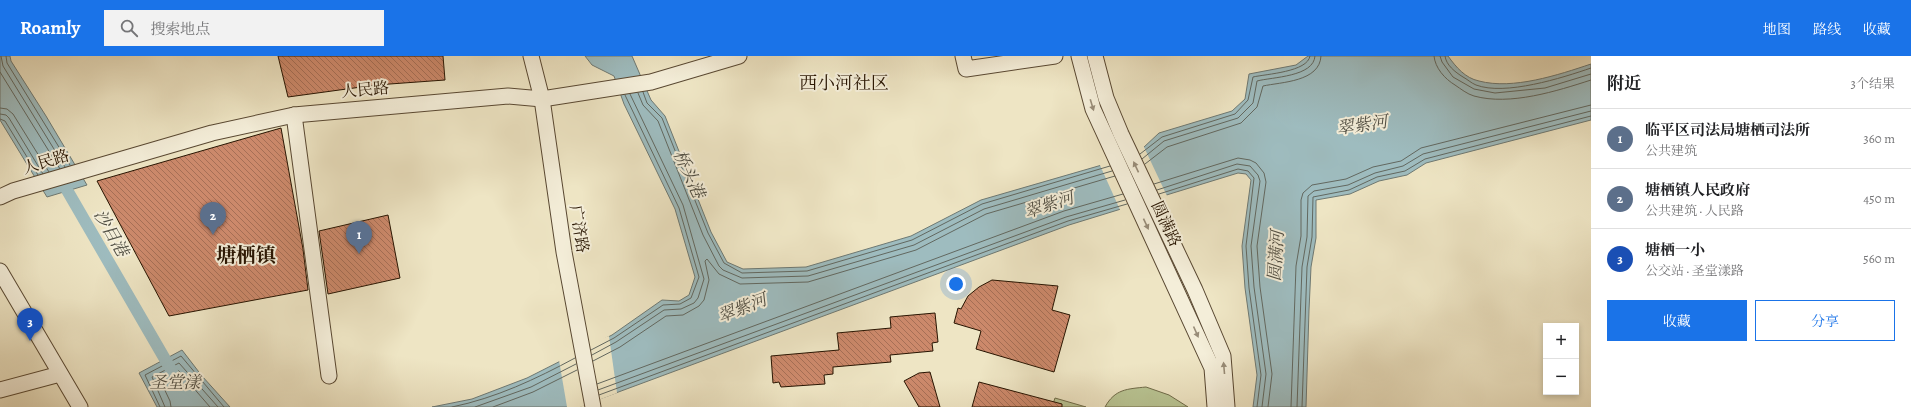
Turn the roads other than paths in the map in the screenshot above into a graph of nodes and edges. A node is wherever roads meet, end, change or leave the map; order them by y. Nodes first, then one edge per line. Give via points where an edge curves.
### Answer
1 (531, 56) edge
2 (739, 56) edge
3 (963, 56) edge
4 (1055, 56) edge
5 (1080, 62) edge
6 (1096, 62) edge
7 (542, 100) junction
8 (294, 114) junction
9 (0, 197) edge
10 (0, 271) edge
11 (60, 374) junction
12 (329, 376) dead end
13 (0, 390) edge
14 (593, 405) edge
15 (80, 407) edge
16 (1215, 407) edge
17 (1227, 407) edge

1 - 7 street, 广济路
2 - 7 street, 人民路 via 651,82
3 - 4 street via 966,69
5 -> 16 street, 圆满路 via 1093,109 1212,368
17 -> 6 street, 圆满路 via 1223,356 1195,290 1121,134 1106,98
7 - 8 street, 人民路 via 508,96
7 - 14 street, 广济路 via 564,252
8 - 9 street, 人民路 via 212,133 35,184
8 - 12 street
10 - 11 street
11 - 13 street
11 - 15 street

